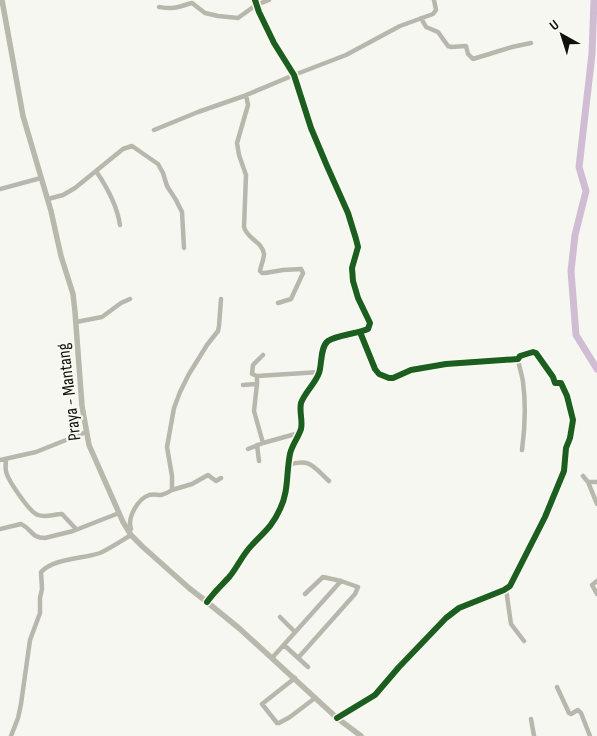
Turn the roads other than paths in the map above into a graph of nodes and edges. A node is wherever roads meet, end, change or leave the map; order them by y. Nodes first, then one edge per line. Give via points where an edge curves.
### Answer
1 (2, 0) edge
2 (268, 0) edge
3 (434, 0) edge
4 (256, 2) edge
5 (159, 7) dead end
6 (421, 18) junction
7 (531, 43) dead end
8 (294, 75) junction
9 (246, 95) junction
10 (154, 130) dead end
11 (96, 171) junction
12 (41, 178) junction
13 (0, 189) edge
14 (48, 199) junction
15 (120, 225) dead end
16 (184, 248) dead end
17 (130, 299) dead end
18 (221, 299) dead end
19 (278, 304) dead end
20 (76, 322) junction
21 (360, 332) junction
22 (263, 355) dead end
23 (518, 359) junction
24 (320, 372) junction
25 (257, 376) junction
26 (243, 384) dead end
27 (257, 384) junction
28 (86, 432) junction
29 (299, 433) junction
30 (263, 443) junction
31 (257, 445) junction
32 (248, 449) dead end
33 (522, 450) dead end
34 (0, 452) edge
35 (3, 460) edge
36 (259, 461) dead end
37 (288, 465) junction
38 (583, 476) dead end
39 (221, 478) dead end
40 (329, 481) dead end
41 (588, 482) junction
42 (597, 482) edge
43 (172, 490) junction
44 (596, 502) edge
45 (119, 514) junction
46 (0, 529) edge
47 (76, 529) junction
48 (130, 533) junction
49 (341, 581) junction
50 (597, 581) edge
51 (506, 589) junction
52 (305, 594) dead end
53 (597, 594) edge
54 (207, 602) junction
55 (280, 618) dead end
56 (295, 632) junction
57 (524, 641) dead end
58 (284, 645) junction
59 (272, 658) junction
60 (298, 658) junction
61 (308, 667) dead end
62 (295, 678) junction
63 (557, 687) dead end
64 (315, 698) junction
65 (337, 718) junction
66 (531, 719) dead end
67 (11, 736) edge
68 (361, 736) edge
69 (534, 736) edge
70 (590, 736) edge

1 - 12 main road, Praya - Mantang via 23,116
2 - 4 street
3 - 6 street via 435,12
4 - 5 street via 238,18 205,13 192,3 177,8
4 - 8 street via 274,43
6 - 7 street via 426,27 438,32 448,46 466,46 473,59
6 - 8 street via 346,55
8 - 9 street
8 - 21 street via 311,128 356,239 358,247 352,268 353,281 370,324 368,329
9 - 10 street
9 - 19 street via 248,106 237,143 246,175 245,232 261,247 264,256 262,273 301,269 303,274 291,299
11 - 14 street via 69,192
11 - 15 street via 108,189
11 - 16 street via 123,148 130,146 158,164 181,210
12 - 13 street
12 - 14 main road, Praya - Mantang
14 - 20 main road, Praya - Mantang via 73,294
17 - 20 street via 102,318
18 - 43 street via 218,331 189,374 174,408 167,447
20 - 28 main road, Praya - Mantang
21 - 23 street via 375,369 389,378 411,370 446,364
21 - 24 street via 326,342
22 - 25 street via 253,366 252,374
23 - 33 street via 524,398
23 - 51 street via 533,352 538,354 555,383 561,383 573,422 564,471 545,517
24 - 25 street
24 - 29 street via 302,401
25 - 27 street
26 - 27 street
27 - 30 street via 254,412
28 - 35 street via 36,452
28 - 45 main road, Praya - Mantang
29 - 30 street
29 - 37 street
30 - 31 street
31 - 32 street
31 - 36 street
34 - 35 street
35 - 47 street via 19,495 35,513 40,516 62,514
37 - 40 street via 299,462 311,464
37 - 54 street via 285,497 273,522
38 - 41 street
39 - 43 street via 216,481 208,475
41 - 42 street
41 - 44 street
43 - 48 street via 142,500 131,515
45 - 47 street
45 - 48 main road, Praya - Mantang
46 - 47 street via 22,524 34,536 42,538
48 - 54 main road, Praya - Mantang via 156,560
48 - 67 street via 114,546 41,572 40,613 30,640 18,718
49 - 52 street via 323,577
49 - 56 street
49 - 60 street via 358,587 357,591
50 - 53 street via 592,585
51 - 57 street via 511,624
51 - 65 street via 454,612 398,667 375,696
54 - 59 main road, Praya - Mantang
55 - 56 street
56 - 58 street
58 - 59 street
58 - 60 street
59 - 62 main road, Praya - Mantang
60 - 61 street
62 - 64 main road, Praya - Mantang
62 - 64 street via 262,704 277,723
63 - 70 street via 569,713 578,710 581,713
64 - 65 main road, Praya - Mantang
65 - 68 main road, Praya - Mantang
66 - 69 street

